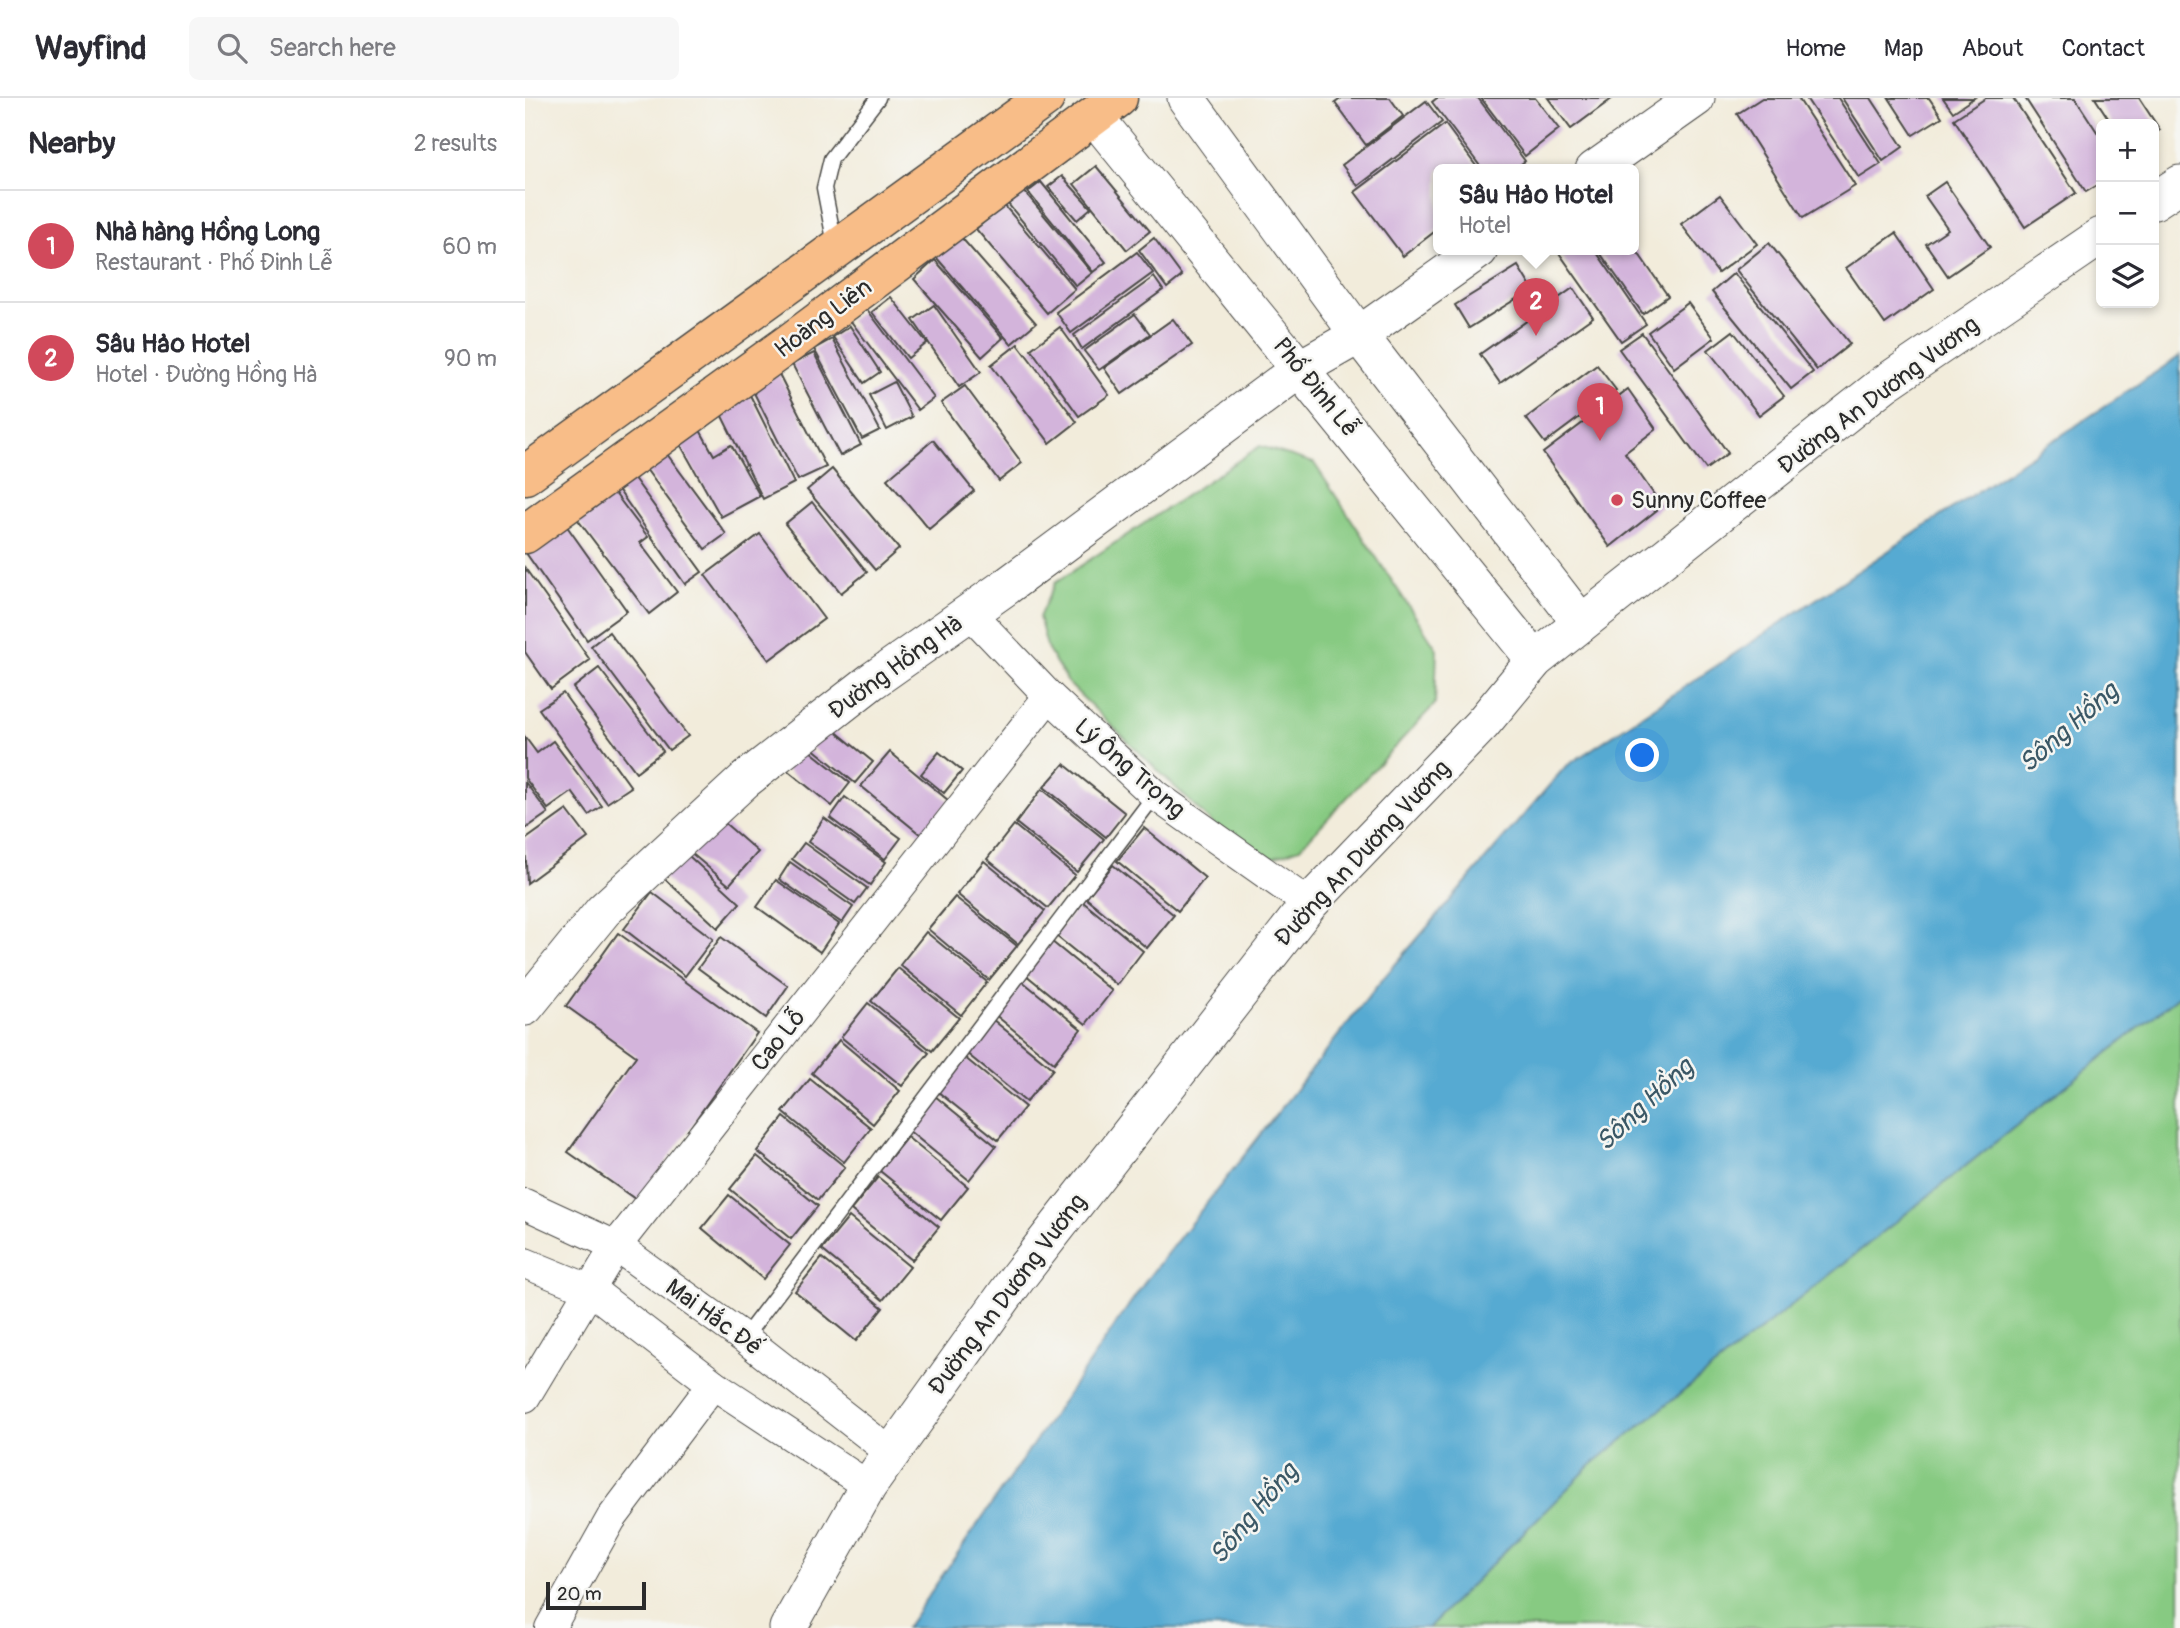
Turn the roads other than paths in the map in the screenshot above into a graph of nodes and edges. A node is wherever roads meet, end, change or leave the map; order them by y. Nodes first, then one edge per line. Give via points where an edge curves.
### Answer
1 (878, 98) edge
2 (1045, 98) edge
3 (1186, 98) edge
4 (1696, 98) edge
5 (1106, 107) edge
6 (1602, 164) edge
7 (2180, 184) edge
8 (2159, 198) edge
9 (2096, 239) edge
10 (835, 250) junction
11 (1472, 255) edge
12 (768, 300) junction
13 (1359, 335) junction
14 (791, 342) junction
15 (1301, 368) junction
16 (525, 475) edge
17 (525, 534) edge
18 (969, 612) junction
19 (1581, 624) junction
20 (1535, 660) junction
21 (1049, 696) junction
22 (1155, 795) junction
23 (1309, 904) junction
24 (525, 1007) edge
25 (525, 1204) edge
26 (616, 1246) junction
27 (525, 1263) edge
28 (591, 1290) junction
29 (744, 1338) junction
30 (713, 1384) junction
31 (525, 1397) edge
32 (890, 1452) junction
33 (867, 1486) junction
34 (550, 1628) edge
35 (788, 1628) edge

1 - 10 lane via 831,159 824,188
2 - 10 main road, Hoàng Liên
3 - 13 street
4 - 6 street
5 - 14 main road, Hoàng Liên
5 - 15 street, Phố Đinh Lễ
7 - 8 street
9 - 19 street, Đường An Dương Vương via 1884,384
10 - 12 main road, Hoàng Liên
11 - 13 street
12 - 14 main road
12 - 16 main road, Hoàng Liên
13 - 15 street, Đường Hồng Hà
13 - 19 street
14 - 17 main road, Hoàng Liên
15 - 18 street, Đường Hồng Hà
15 - 20 street, Phố Đinh Lễ
18 - 21 street, Lý Ông Trọng
18 - 24 street, Đường Hồng Hà via 745,780 603,911
19 - 20 street, Đường An Dương Vương
20 - 23 street, Đường An Dương Vương via 1482,724
21 - 22 street, Lý Ông Trọng
21 - 26 street, Cao Lỗ
22 - 23 street, Lý Ông Trọng
22 - 29 lane
23 - 32 street, Đường An Dương Vương via 1018,1277
25 - 26 street, Mai Hắc Đế
26 - 28 street, Cao Lỗ
26 - 29 street, Mai Hắc Đế
27 - 28 street
28 - 30 street
28 - 31 street, Cao Lỗ
29 - 32 street, Mai Hắc Đế
30 - 33 street
30 - 34 street via 611,1520
32 - 33 street, Đường An Dương Vương
33 - 35 street, Đường An Dương Vương

